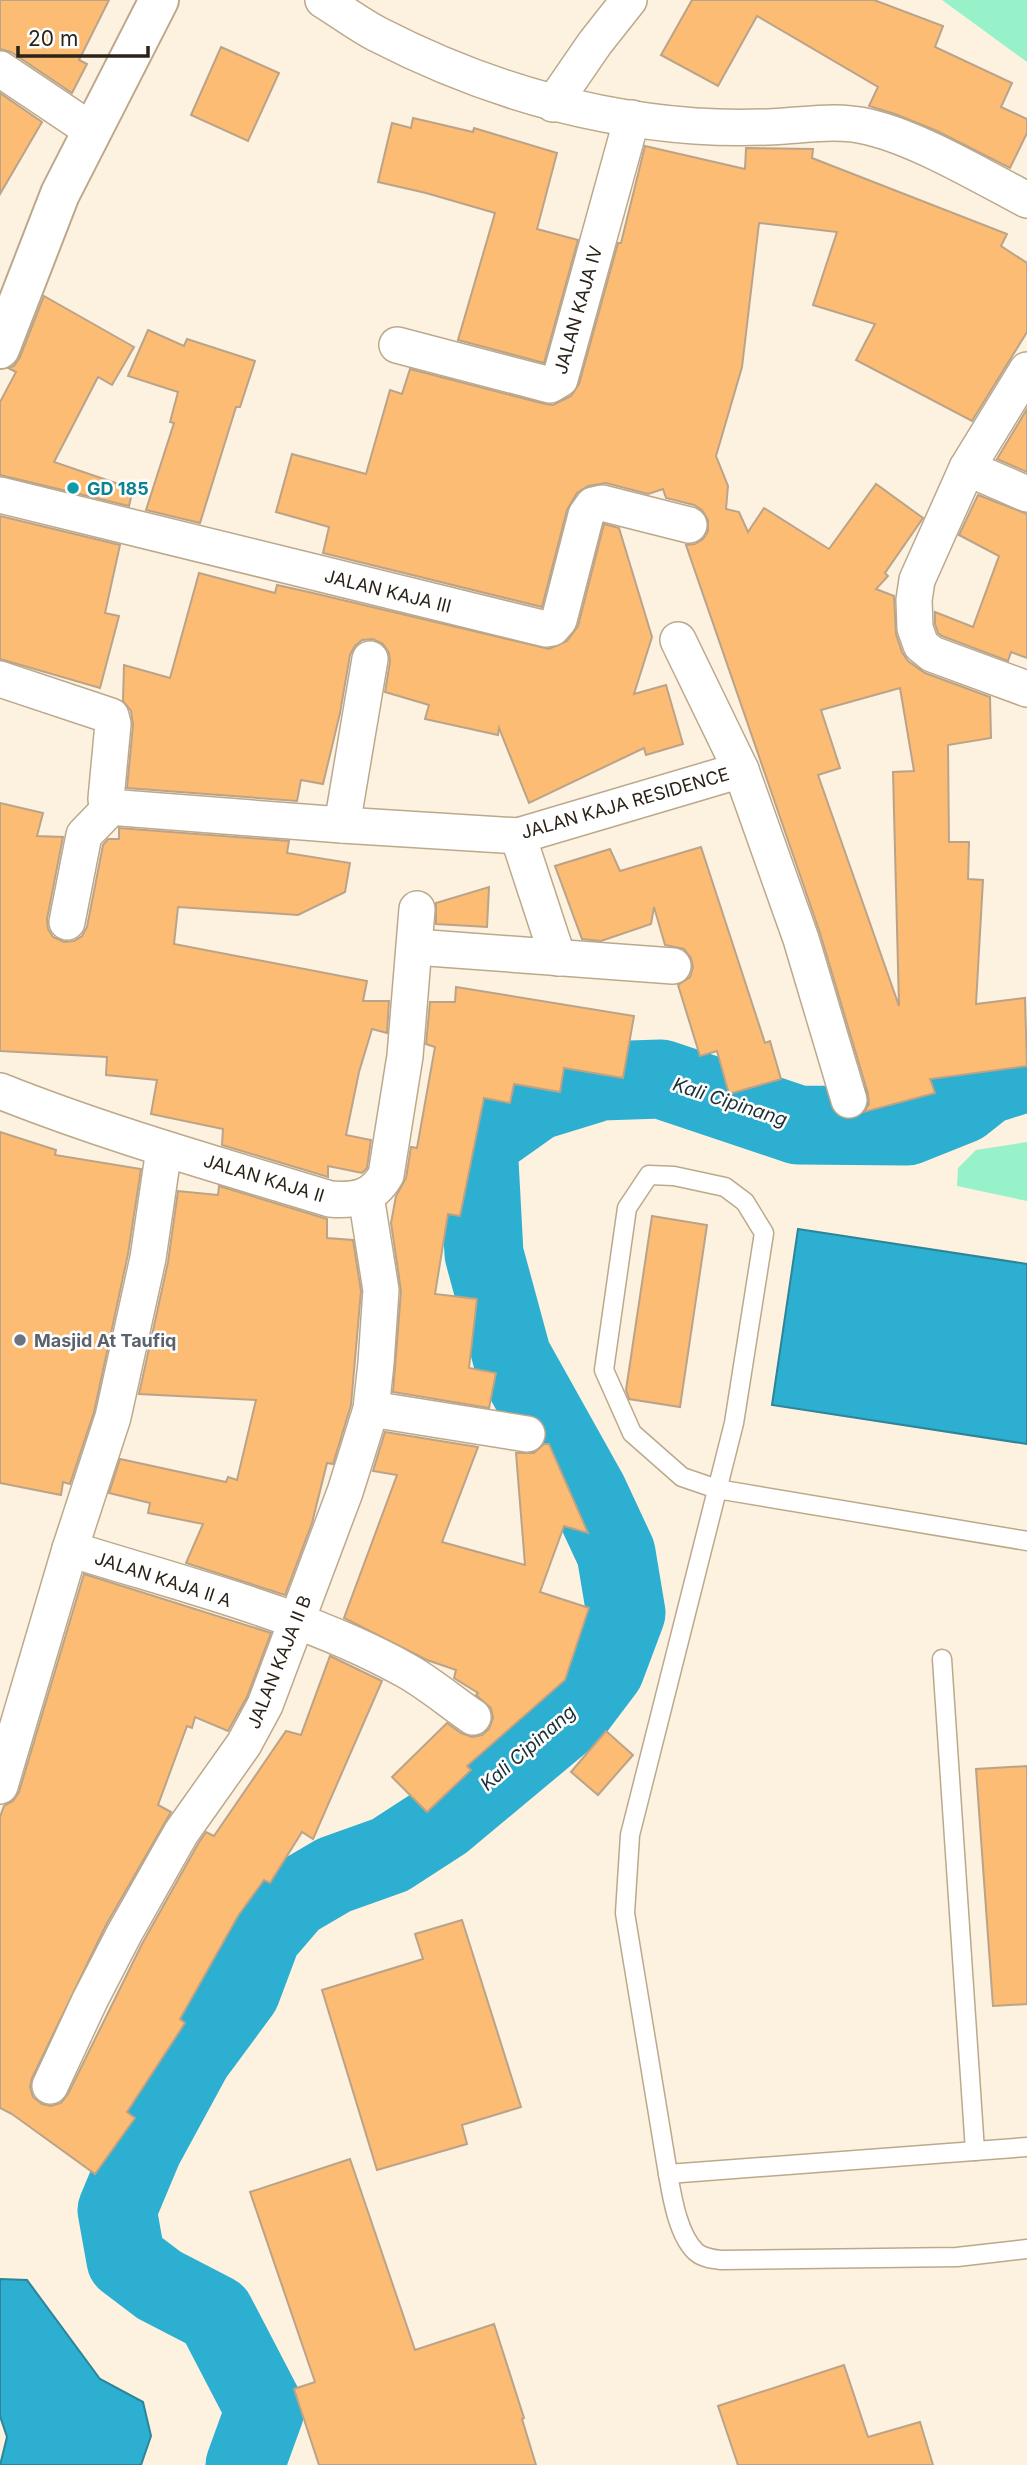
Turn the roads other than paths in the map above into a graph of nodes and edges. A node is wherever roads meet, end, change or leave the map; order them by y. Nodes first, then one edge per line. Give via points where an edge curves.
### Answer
1 (159, 0) edge
2 (323, 0) edge
3 (629, 0) edge
4 (0, 69) edge
5 (553, 104) junction
6 (632, 118) junction
7 (91, 130) junction
8 (1027, 200) edge
9 (397, 345) dead end
10 (0, 349) edge
11 (1027, 370) edge
12 (967, 468) junction
13 (1027, 494) edge
14 (0, 495) edge
15 (689, 525) dead end
16 (678, 640) dead end
17 (370, 659) dead end
18 (0, 679) edge
19 (1027, 689) edge
20 (741, 770) junction
21 (112, 806) junction
22 (342, 825) junction
23 (518, 836) junction
24 (416, 909) dead end
25 (67, 922) dead end
26 (415, 947) junction
27 (558, 958) junction
28 (673, 966) dead end
29 (0, 1091) edge
30 (849, 1100) dead end
31 (164, 1149) junction
32 (366, 1196) junction
33 (370, 1409) junction
34 (527, 1434) dead end
35 (717, 1489) junction
36 (1027, 1541) edge
37 (70, 1549) junction
38 (296, 1621) junction
39 (942, 1659) dead end
40 (472, 1717) dead end
41 (0, 1786) edge
42 (51, 2086) dead end
43 (1027, 2147) edge
44 (975, 2151) junction
45 (668, 2174) junction
46 (1027, 2249) edge

1 - 7 street
2 - 5 street via 375,33 484,82
3 - 5 street
4 - 7 street
5 - 6 street
6 - 8 street via 693,126 868,126 904,138
6 - 9 street, JALAN KAJA IV via 560,379 550,385
7 - 10 street via 60,194
11 - 12 street
12 - 13 street
12 - 19 street via 917,580 915,628 921,645 932,654
14 - 15 street, JALAN KAJA III via 546,629 559,620 586,515 593,505 602,503
16 - 20 street
17 - 22 street
18 - 21 street via 111,716 106,799
20 - 23 street, JALAN KAJA RESIDENCE
20 - 30 street via 801,939
21 - 22 street, JALAN KAJA RESIDENCE
21 - 25 street via 84,835
22 - 23 street, JALAN KAJA RESIDENCE
23 - 27 street
24 - 26 street
26 - 27 street
26 - 32 street via 405,1056 386,1175 380,1187
27 - 28 street
29 - 31 street, JALAN KAJA II
31 - 32 street, JALAN KAJA II via 330,1199 351,1201
31 - 37 street via 133,1334 113,1417
32 - 33 street, JALAN KAJA II B via 381,1290
33 - 34 street
33 - 38 street, JALAN KAJA II B via 345,1492
35 - 35 lane via 682,1477 632,1433 604,1370 627,1208 649,1175 725,1188 745,1202 764,1233 734,1423
35 - 36 lane
35 - 45 lane via 630,1835 625,1913
37 - 38 street, JALAN KAJA II A
37 - 41 street
38 - 40 street, JALAN KAJA II A via 409,1672
38 - 42 street, JALAN KAJA II B via 265,1705 244,1744 181,1833 124,1934
39 - 44 lane
43 - 44 lane
44 - 45 lane
45 - 46 lane via 685,2235 696,2253 707,2258 957,2257

